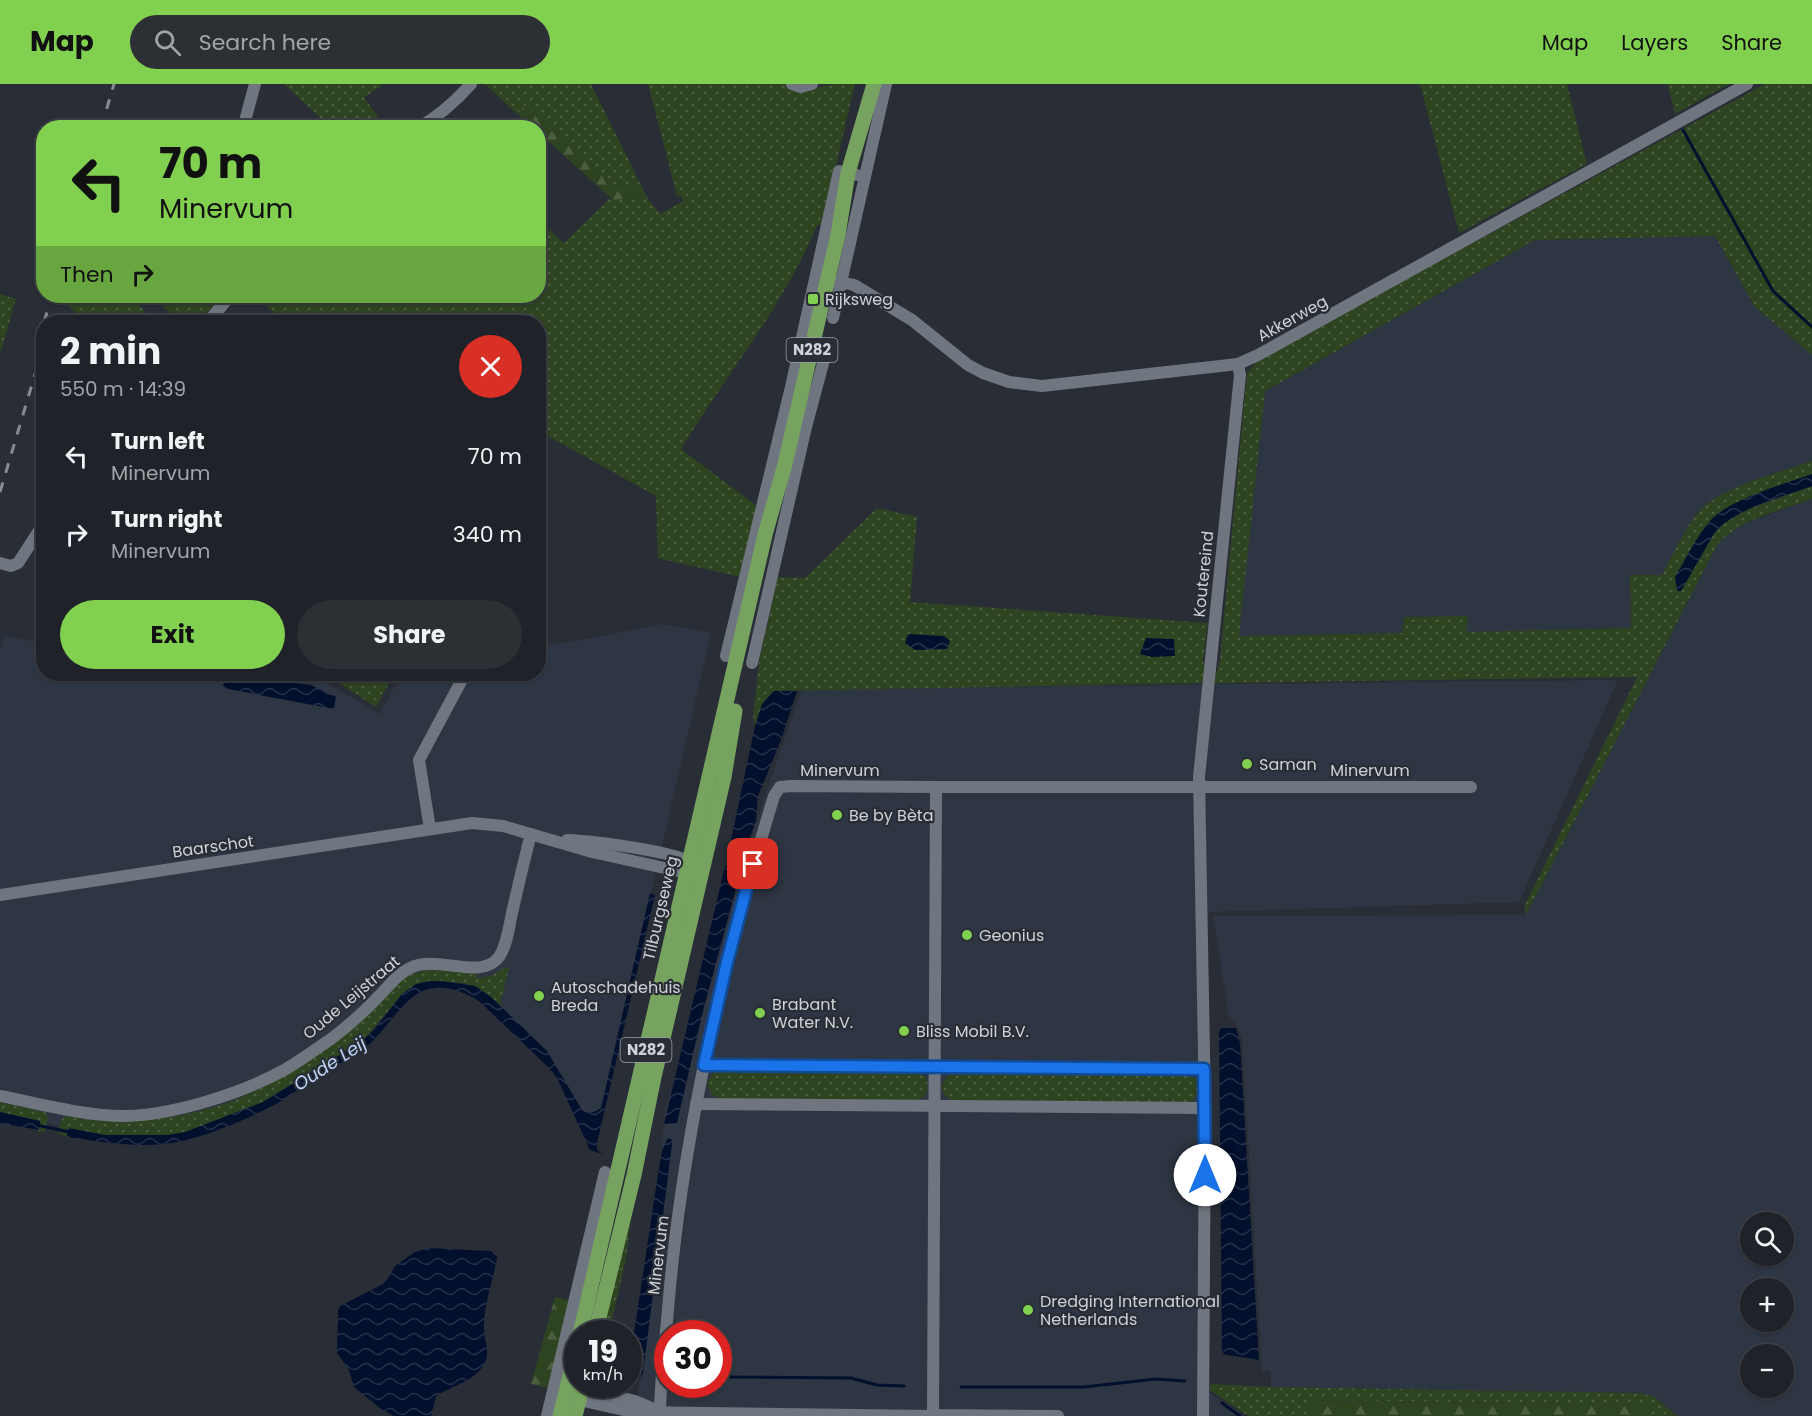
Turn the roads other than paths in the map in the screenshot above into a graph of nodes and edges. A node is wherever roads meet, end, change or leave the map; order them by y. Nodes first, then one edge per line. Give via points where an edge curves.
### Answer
1 (255, 84) edge
2 (471, 84) edge
3 (792, 84) edge
4 (812, 84) edge
5 (874, 84) edge
6 (886, 84) edge
7 (1747, 84) edge
8 (245, 120) edge
9 (430, 120) edge
10 (853, 174) junction
11 (834, 282) junction
12 (224, 303) edge
13 (214, 315) edge
14 (833, 318) dead end
15 (828, 345) dead end
16 (1238, 364) junction
17 (791, 466) junction
18 (36, 535) edge
19 (764, 535) junction
20 (6, 565) edge
21 (739, 663) junction
22 (461, 681) edge
23 (936, 787) junction
24 (1198, 787) junction
25 (1471, 787) dead end
26 (430, 829) junction
27 (531, 834) junction
28 (689, 867) junction
29 (703, 870) junction
30 (0, 895) edge
31 (704, 1065) junction
32 (936, 1066) junction
33 (1204, 1069) junction
34 (0, 1096) edge
35 (696, 1104) junction
36 (934, 1106) junction
37 (1205, 1108) junction
38 (605, 1172) dead end
39 (583, 1320) edge
40 (598, 1320) edge
41 (564, 1398) edge
42 (579, 1398) edge
43 (598, 1398) edge
44 (660, 1414) edge
45 (933, 1415) edge
46 (547, 1416) edge
47 (560, 1416) edge
48 (575, 1416) edge
49 (1058, 1416) edge
50 (1203, 1416) edge

1 - 8 street
2 - 9 street
3 - 4 street
5 - 10 main road, N282
6 - 11 street
7 - 16 street, Akkerweg
10 - 11 main road, N282 via 851,203 838,235
10 - 19 street via 838,171 790,387
11 - 14 street
11 - 16 street, Akkerweg via 854,285 912,321 968,365 1009,382 1042,386
11 - 17 main road, N282
12 - 13 street
15 - 17 street
16 - 24 street, Koutereind via 1240,375
17 - 19 main road, N282
17 - 21 street
18 - 20 street via 18,563
19 - 21 main road, N282
21 - 28 main road, Tilburgseweg / N282
21 - 29 main road, Tilburgseweg / N282 via 724,777
22 - 26 street via 419,760
23 - 24 street, Minervum
23 - 31 street, Minervum via 780,787 753,864
23 - 32 street
24 - 25 street, Minervum
24 - 33 street
26 - 27 street, Baarschot via 472,823
26 - 30 street, Baarschot
27 - 28 street, Baarschot via 554,840 594,841
27 - 34 street, Oude Leijstraat via 507,937 501,954 492,964 478,968 435,963 414,966 333,1037 258,1083 170,1112 126,1116 75,1111
28 - 29 street, Baarschot
28 - 39 main road, Tilburgseweg / N282
29 - 40 main road, Tilburgseweg / N282
31 - 32 street
31 - 35 street, Minervum
32 - 33 street
32 - 36 street
33 - 37 street
35 - 36 street
35 - 44 street, Minervum via 672,1264
36 - 37 street
36 - 45 street
37 - 50 street
38 - 46 street
41 - 47 main road
42 - 48 main road
43 - 44 street via 633,1412
44 - 45 street
45 - 49 street

